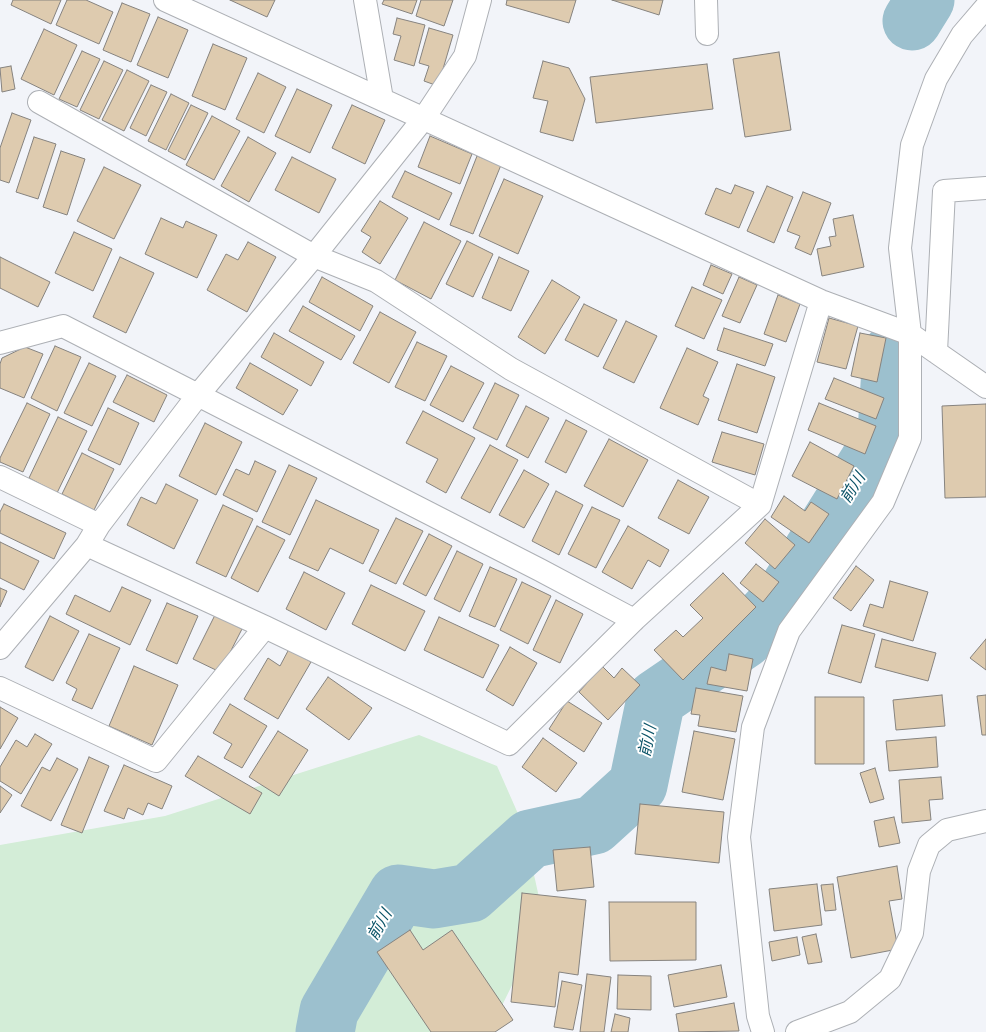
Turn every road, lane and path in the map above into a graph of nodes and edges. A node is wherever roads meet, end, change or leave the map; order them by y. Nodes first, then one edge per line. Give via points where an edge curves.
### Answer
1 (165, 0) edge
2 (365, 0) edge
3 (480, 0) edge
4 (706, 0) edge
5 (986, 7) edge
6 (707, 34) dead end
7 (382, 99) junction
8 (39, 102) dead end
9 (424, 118) junction
10 (986, 188) edge
11 (314, 256) junction
12 (821, 301) junction
13 (910, 334) junction
14 (0, 343) edge
15 (936, 352) junction
16 (986, 387) edge
17 (198, 395) junction
18 (0, 477) edge
19 (760, 505) junction
20 (99, 525) junction
21 (87, 545) junction
22 (634, 620) junction
23 (265, 627) junction
24 (0, 648) edge
25 (0, 688) edge
26 (986, 821) edge
27 (763, 1032) edge
28 (797, 1032) edge

1 - 7 street
2 - 7 street
3 - 9 street via 465,56
4 - 6 street
5 - 13 street via 962,35 936,79 912,145 900,248
7 - 9 street
8 - 11 street
9 - 11 street
9 - 12 street
10 - 15 street via 944,191
11 - 17 street
11 - 19 street via 376,281 511,369
12 - 13 street
12 - 19 street
13 - 15 street
13 - 27 street via 910,438 883,502 790,631 753,726 739,837 758,1008
14 - 17 street via 62,326
15 - 16 street
17 - 20 street
17 - 22 street
18 - 20 street
19 - 22 street
20 - 21 street
21 - 23 street
21 - 24 street
22 - 23 street via 509,744
23 - 25 street via 156,761
26 - 28 street via 947,830 929,845 919,872 912,933 890,979 850,1012

